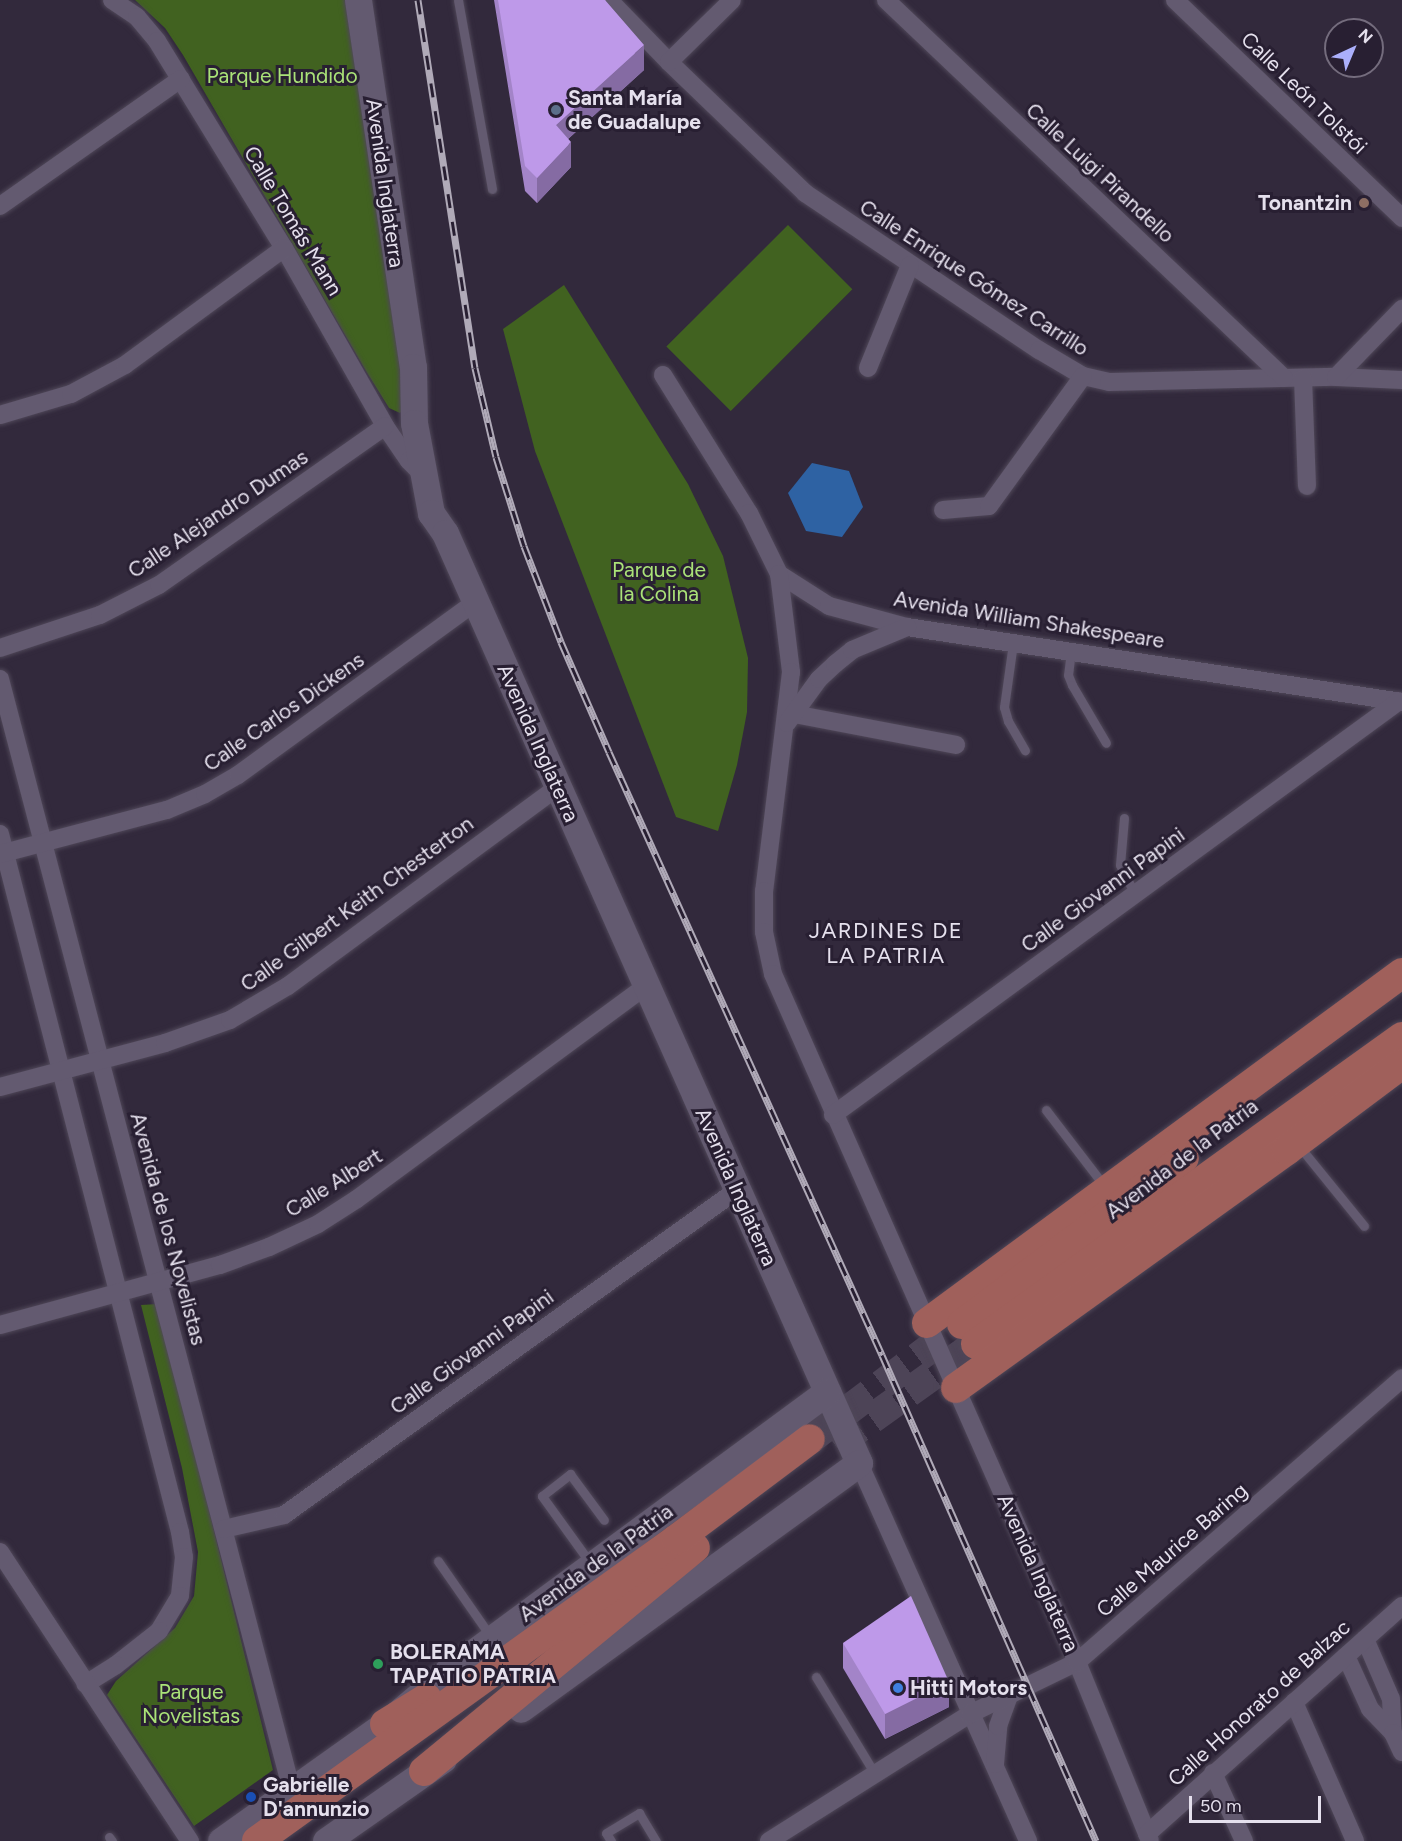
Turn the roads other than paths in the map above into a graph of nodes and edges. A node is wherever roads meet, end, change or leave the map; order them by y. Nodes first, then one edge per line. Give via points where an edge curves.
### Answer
1 (112, 0) edge
2 (358, 0) edge
3 (458, 0) edge
4 (609, 0) edge
5 (732, 0) edge
6 (886, 0) edge
7 (1175, 0) edge
8 (669, 63) junction
9 (181, 79) junction
10 (492, 189) dead end
11 (0, 206) edge
12 (1402, 218) edge
13 (285, 248) junction
14 (910, 265) junction
15 (1402, 309) edge
16 (413, 367) junction
17 (868, 368) dead end
18 (663, 375) dead end
19 (1083, 376) junction
20 (1336, 377) junction
21 (1284, 378) junction
22 (1303, 378) junction
23 (1402, 380) edge
24 (0, 415) edge
25 (385, 426) junction
26 (423, 475) junction
27 (1307, 486) dead end
28 (943, 510) dead end
29 (445, 533) junction
30 (779, 574) junction
31 (474, 603) junction
32 (863, 613) junction
33 (907, 627) junction
34 (869, 642) junction
35 (1013, 643) junction
36 (0, 648) edge
37 (1071, 651) junction
38 (0, 679) edge
39 (1401, 701) edge
40 (789, 721) junction
41 (1106, 743) dead end
42 (956, 746) dead end
43 (1025, 750) dead end
44 (558, 787) junction
45 (1124, 818) dead end
46 (0, 834) edge
47 (44, 842) junction
48 (2, 853) edge
49 (1135, 894) junction
50 (1402, 973) edge
51 (646, 986) junction
52 (1402, 994) edge
53 (1402, 1037) edge
54 (101, 1060) junction
55 (1402, 1064) edge
56 (62, 1071) junction
57 (0, 1087) edge
58 (1046, 1110) dead end
59 (833, 1115) junction
60 (1297, 1143) junction
61 (1107, 1189) junction
62 (737, 1190) junction
63 (1364, 1226) dead end
64 (159, 1283) junction
65 (119, 1293) junction
66 (927, 1323) junction
67 (0, 1325) edge
68 (1402, 1378) edge
69 (956, 1388) junction
70 (827, 1392) junction
71 (817, 1446) tunnel mouth
72 (859, 1463) junction
73 (604, 1520) dead end
74 (715, 1521) junction
75 (224, 1529) junction
76 (0, 1552) edge
77 (438, 1561) dead end
78 (593, 1566) junction
79 (1402, 1606) edge
80 (493, 1639) junction
81 (1365, 1639) junction
82 (1346, 1656) junction
83 (1077, 1662) junction
84 (816, 1677) dead end
85 (85, 1684) junction
86 (1009, 1696) junction
87 (1294, 1702) junction
88 (970, 1713) junction
89 (385, 1724) junction
90 (1393, 1733) junction
91 (1402, 1752) edge
92 (995, 1768) junction
93 (424, 1771) junction
94 (1213, 1773) junction
95 (875, 1774) junction
96 (292, 1791) junction
97 (1148, 1838) edge
98 (190, 1841) edge
99 (221, 1841) edge
100 (257, 1841) edge
101 (292, 1841) edge
102 (326, 1841) edge
103 (611, 1841) edge
104 (656, 1841) edge
105 (769, 1841) edge
106 (1028, 1841) edge
107 (1244, 1841) edge
108 (1355, 1841) edge

1 - 9 street, Calle Tomás Mann via 148,29
2 - 16 street, Avenida Inglaterra
3 - 10 lane
4 - 8 street, Calle Enrique Gómez Carrillo
5 - 8 street
6 - 21 street, Calle Luigi Pirandello
7 - 12 street, Calle León Tolstói
8 - 14 street, Calle Enrique Gómez Carrillo via 805,193
9 - 11 street
9 - 13 street, Calle Tomás Mann
13 - 24 street via 125,365 71,394
13 - 25 street, Calle Tomás Mann
14 - 17 street
14 - 19 street, Calle Enrique Gómez Carrillo
15 - 20 street
16 - 26 street, Avenida Inglaterra via 414,423
16 - 29 street, Avenida Inglaterra via 422,392
18 - 30 street via 749,513
19 - 21 street, Calle Enrique Gómez Carrillo via 1109,382
19 - 28 street via 989,506
20 - 22 street, Calle Enrique Gómez Carrillo
20 - 23 street, Calle Enrique Gómez Carrillo
21 - 22 street, Calle Enrique Gómez Carrillo
22 - 27 street
25 - 26 street, Calle Tomás Mann
25 - 36 street, Calle Alejandro Dumas via 159,585 92,618
26 - 29 street, Avenida Inglaterra via 431,513
29 - 31 street, Avenida Inglaterra
30 - 32 street, Avenida William Shakespeare via 829,606
30 - 40 street, Avenida Inglaterra via 791,672
31 - 44 street, Avenida Inglaterra
31 - 47 street, Calle Carlos Dickens via 205,795 167,810
32 - 33 street, Avenida William Shakespeare
32 - 34 street via 876,624
33 - 34 street, Avenida Inglaterra
33 - 35 street, Avenida William Shakespeare
34 - 40 street, Avenida Inglaterra via 819,679
35 - 37 street, Avenida William Shakespeare
35 - 43 lane via 1004,707
37 - 39 street, Avenida William Shakespeare
37 - 41 lane via 1068,675
38 - 47 street, Avenida de los Novelistas
39 - 49 street, Calle Giovanni Papini
40 - 42 street
40 - 59 street, Avenida Inglaterra via 764,891 764,932 773,974
44 - 51 street, Avenida Inglaterra
44 - 54 street, Calle Gilbert Keith Chesterton via 288,986 230,1020
45 - 49 lane via 1120,865
46 - 48 street
47 - 48 street, Calle Carlos Dickens
47 - 54 street, Avenida de los Novelistas
48 - 56 street
49 - 59 street, Calle Giovanni Papini
50 - 61 main road
51 - 62 street, Avenida Inglaterra
51 - 64 street, Calle Albert via 318,1224 269,1247
52 - 53 main road, Avenida de la Patria via 969,1334
54 - 56 street, Calle Gilbert Keith Chesterton
54 - 64 street, Avenida de los Novelistas
55 - 60 main road
56 - 57 street, Calle Gilbert Keith Chesterton
56 - 65 street
58 - 61 lane
59 - 66 street, Avenida Inglaterra
60 - 63 lane
60 - 69 main road
61 - 66 main road
62 - 70 street, Avenida Inglaterra
62 - 75 street, Calle Giovanni Papini via 284,1515
64 - 65 street, Calle Albert
64 - 75 street, Avenida de los Novelistas
65 - 67 street, Calle Albert
65 - 85 street via 180,1532 184,1571 180,1596 159,1630
66 - 69 street, Avenida Inglaterra
68 - 83 street, Calle Maurice Baring
69 - 83 street, Avenida Inglaterra
70 - 72 street, Avenida Inglaterra
70 - 78 street, Avenida de la Patria
71 - 74 main road, Avenida de la Patria
72 - 88 street, Avenida Inglaterra
72 - 93 street via 507,1719
73 - 78 lane via 570,1474 542,1496
74 - 89 main road via 636,1552 459,1677
74 - 93 main road
74 - 100 main road, Avenida de la Patria
74 - 101 main road, Avenida de la Patria
75 - 96 street, Avenida de los Novelistas
76 - 85 street
77 - 80 lane
78 - 80 street, Avenida de la Patria
79 - 81 street, Calle Honorato de Balzac
80 - 89 street, Avenida de la Patria
81 - 82 street, Calle Honorato de Balzac
81 - 90 street via 1391,1699
82 - 87 street, Calle Honorato de Balzac
82 - 90 street via 1370,1709
83 - 86 street, Calle Maurice Baring
83 - 97 street, Avenida Inglaterra
84 - 95 lane
85 - 98 street
86 - 88 street, Calle Maurice Baring
86 - 92 street via 998,1726
87 - 94 street, Calle Honorato de Balzac
87 - 108 street
88 - 92 street, Avenida Inglaterra
88 - 95 street, Calle Maurice Baring
89 - 96 street, Avenida de la Patria
90 - 91 street
92 - 106 street, Avenida Inglaterra
93 - 102 street
94 - 97 street, Calle Honorato de Balzac
94 - 107 street
95 - 105 street, Calle Maurice Baring
96 - 99 street, Avenida de la Patria
103 - 104 lane via 606,1833 639,1813

